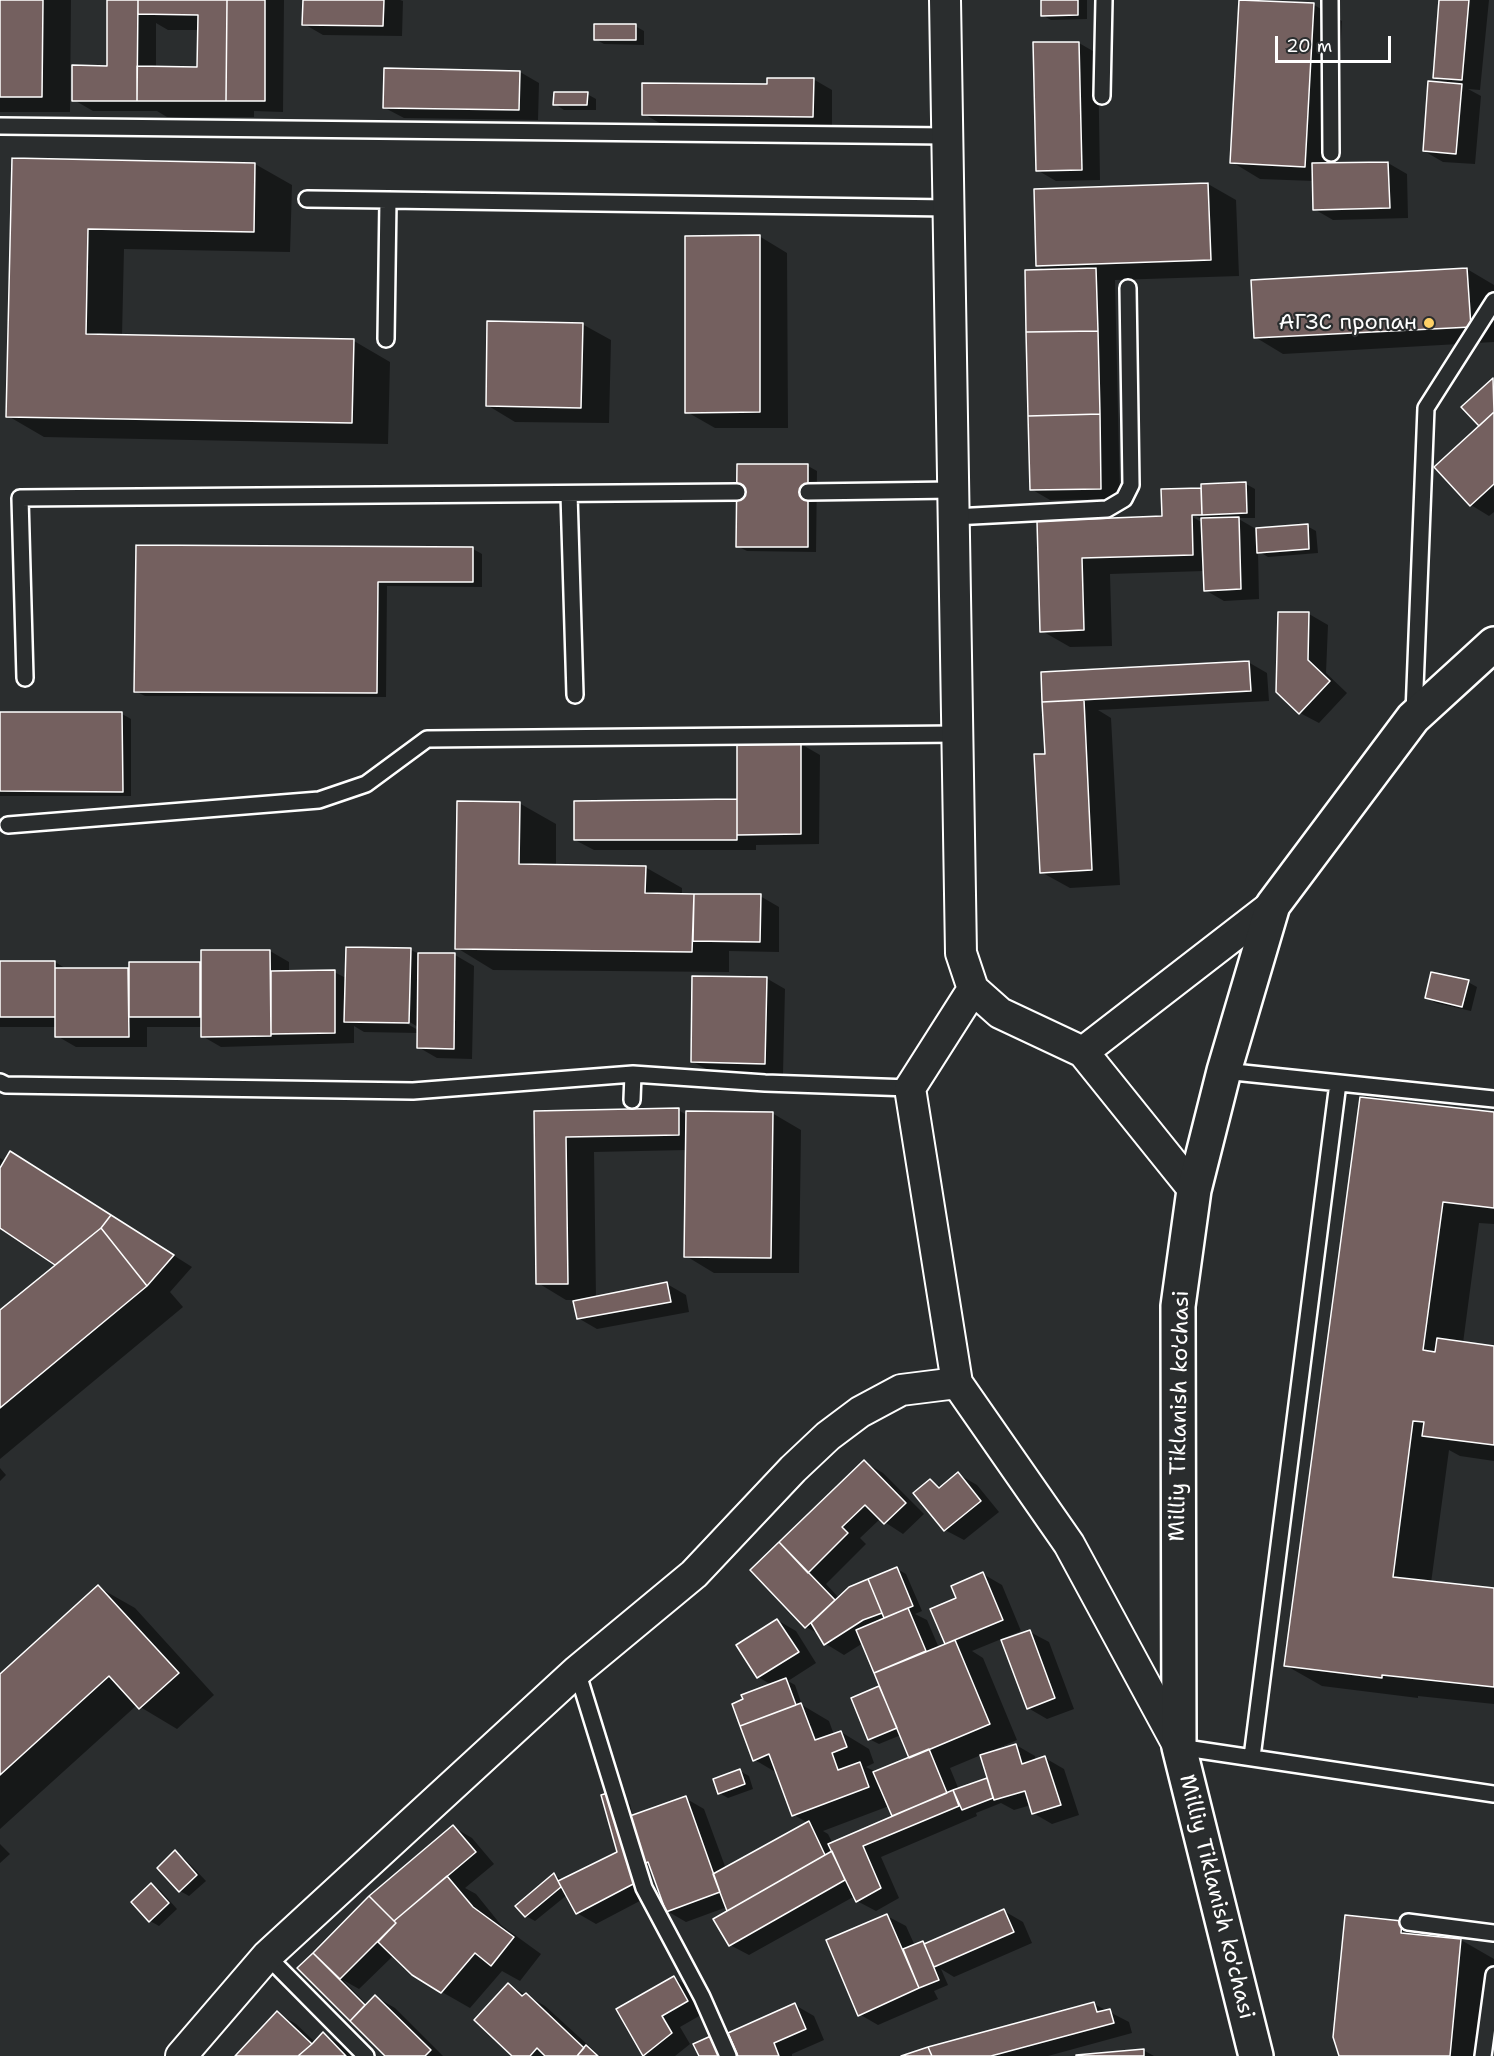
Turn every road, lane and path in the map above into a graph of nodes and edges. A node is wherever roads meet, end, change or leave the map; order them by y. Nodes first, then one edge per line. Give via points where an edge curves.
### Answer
1 (945, 0) edge
2 (1104, 0) edge
3 (1330, 0) edge
4 (1102, 96) dead end
5 (0, 126) edge
6 (947, 136) junction
7 (1331, 153) dead end
8 (307, 199) dead end
9 (388, 200) junction
10 (948, 208) junction
11 (1128, 288) dead end
12 (1494, 301) edge
13 (386, 339) dead end
14 (737, 492) dead end
15 (808, 492) dead end
16 (569, 494) junction
17 (953, 503) junction
18 (1494, 644) edge
19 (25, 678) dead end
20 (575, 695) dead end
21 (1413, 718) junction
22 (958, 734) junction
23 (8, 825) dead end
24 (1273, 905) junction
25 (973, 989) junction
26 (1083, 1052) junction
27 (1224, 1071) junction
28 (633, 1074) junction
29 (0, 1082) edge
30 (1338, 1083) junction
31 (910, 1088) junction
32 (1494, 1099) edge
33 (632, 1100) dead end
34 (1194, 1190) junction
35 (957, 1383) junction
36 (577, 1671) junction
37 (1179, 1747) junction
38 (1252, 1757) junction
39 (1494, 1794) edge
40 (1408, 1922) dead end
41 (1494, 1933) edge
42 (267, 1956) junction
43 (1494, 1975) edge
44 (181, 2056) edge
45 (366, 2056) edge
46 (728, 2056) edge
47 (1256, 2056) edge
48 (1483, 2056) edge

1 - 6 street
2 - 4 lane
3 - 7 lane
5 - 6 lane
6 - 10 street
8 - 9 lane
9 - 10 lane
9 - 13 lane
10 - 17 street
11 - 17 lane via 1131,485 1124,499 1107,509
12 - 21 lane via 1426,408
14 - 16 lane
15 - 17 lane
16 - 19 lane via 21,498
16 - 20 lane
17 - 22 street
18 - 21 main road, Milliy Tiklanish ko'chasi
21 - 24 main road, Milliy Tiklanish ko'chasi
22 - 23 lane via 427,739 366,784 319,800
22 - 25 street via 961,953
24 - 26 street
24 - 27 main road, Milliy Tiklanish ko'chasi
25 - 26 street via 999,1013
25 - 31 street
26 - 34 street
27 - 30 lane
27 - 34 main road, Milliy Tiklanish ko'chasi
28 - 29 lane via 413,1092
28 - 31 lane
28 - 33 lane
30 - 32 lane
30 - 38 lane
31 - 35 street
34 - 37 main road, Milliy Tiklanish ko'chasi via 1178,1306
35 - 36 street via 901,1390 852,1418 793,1469 694,1574
35 - 37 street via 1069,1544
36 - 42 street
36 - 46 lane via 644,1888 702,1997
37 - 38 lane
37 - 47 main road, Milliy Tiklanish ko'chasi
38 - 39 lane
40 - 41 lane
42 - 44 street
42 - 45 lane
43 - 48 lane

